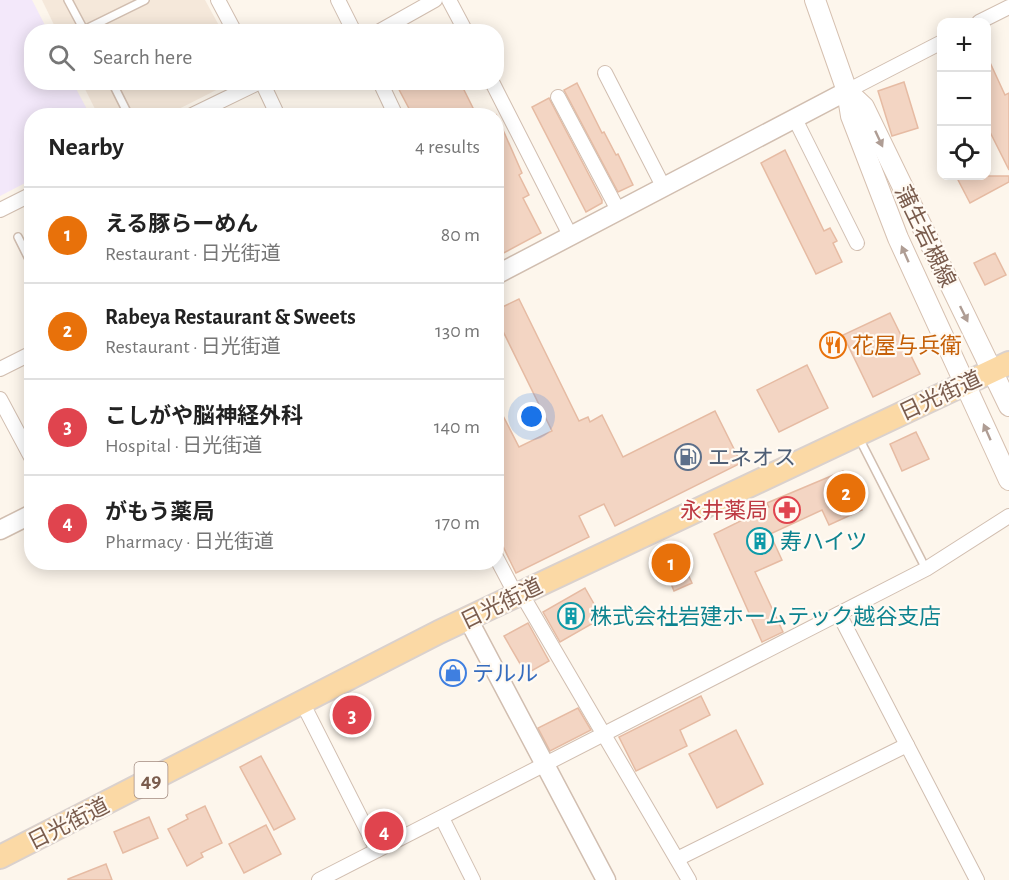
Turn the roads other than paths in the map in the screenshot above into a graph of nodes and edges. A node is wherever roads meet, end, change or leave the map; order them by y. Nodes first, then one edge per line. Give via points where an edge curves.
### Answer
1 (68, 0) edge
2 (145, 0) edge
3 (218, 0) edge
4 (338, 0) edge
5 (435, 0) edge
6 (449, 0) edge
7 (815, 0) edge
8 (1009, 7) edge
9 (987, 18) edge
10 (80, 24) edge
11 (98, 24) edge
12 (231, 24) edge
13 (350, 24) edge
14 (392, 24) edge
15 (462, 24) edge
16 (937, 45) edge
17 (605, 73) dead end
18 (116, 90) edge
19 (252, 90) edge
20 (268, 90) edge
21 (384, 90) edge
22 (496, 90) edge
23 (847, 91) junction
24 (558, 97) dead end
25 (125, 108) edge
26 (209, 108) edge
27 (275, 108) edge
28 (392, 108) edge
29 (795, 119) junction
30 (664, 188) junction
31 (24, 198) edge
32 (0, 210) edge
33 (619, 212) junction
34 (18, 237) dead end
35 (571, 237) junction
36 (857, 243) dead end
37 (24, 249) edge
38 (504, 271) edge
39 (24, 357) edge
40 (1001, 367) edge
41 (0, 369) edge
42 (965, 384) junction
43 (0, 399) edge
44 (1009, 406) edge
45 (857, 434) junction
46 (24, 444) edge
47 (1009, 480) edge
48 (1009, 516) edge
49 (24, 518) edge
50 (0, 530) edge
51 (504, 570) edge
52 (926, 570) junction
53 (518, 594) junction
54 (839, 614) junction
55 (468, 619) junction
56 (303, 704) junction
57 (603, 733) junction
58 (907, 745) junction
59 (544, 764) junction
60 (442, 818) junction
61 (377, 850) junction
62 (0, 857) edge
63 (677, 859) junction
64 (319, 880) edge
65 (473, 880) edge
66 (606, 880) edge
67 (689, 880) edge
68 (977, 880) edge

1 - 10 lane
2 - 11 lane
3 - 12 street
4 - 13 street
5 - 14 street
6 - 15 street
7 - 23 main road, 蒲生岩槻線
8 - 9 street
16 - 23 street
17 - 30 street
18 - 25 lane
19 - 26 street
20 - 27 street
21 - 28 street
22 - 35 street
23 - 29 street
23 -> 40 main road, 蒲生岩槻線 via 864,107
42 -> 23 main road via 898,238 851,116
24 - 33 street
29 - 30 street
29 - 36 street
30 - 33 street
31 - 32 street
33 - 35 street
34 - 37 lane
35 - 38 street
39 - 41 street
40 - 42 main road, 日光街道 / 49
40 - 44 main road, 蒲生岩槻線
42 - 45 main road, 日光街道 / 49
47 -> 42 main road
43 - 46 street
45 - 52 lane
45 - 53 main road, 日光街道 / 49
48 - 52 street
49 - 50 street
51 - 53 street
52 - 54 street
53 - 55 main road, 日光街道 / 49
53 - 57 street
54 - 57 street
54 - 58 street
55 - 56 main road, 日光街道 / 49
55 - 59 street
56 - 61 street
56 - 62 main road, 日光街道 / 49
57 - 59 street
57 - 63 street
58 - 63 street
58 - 68 street
59 - 60 street
59 - 66 street
60 - 61 street
60 - 65 street
61 - 64 street
63 - 67 street

